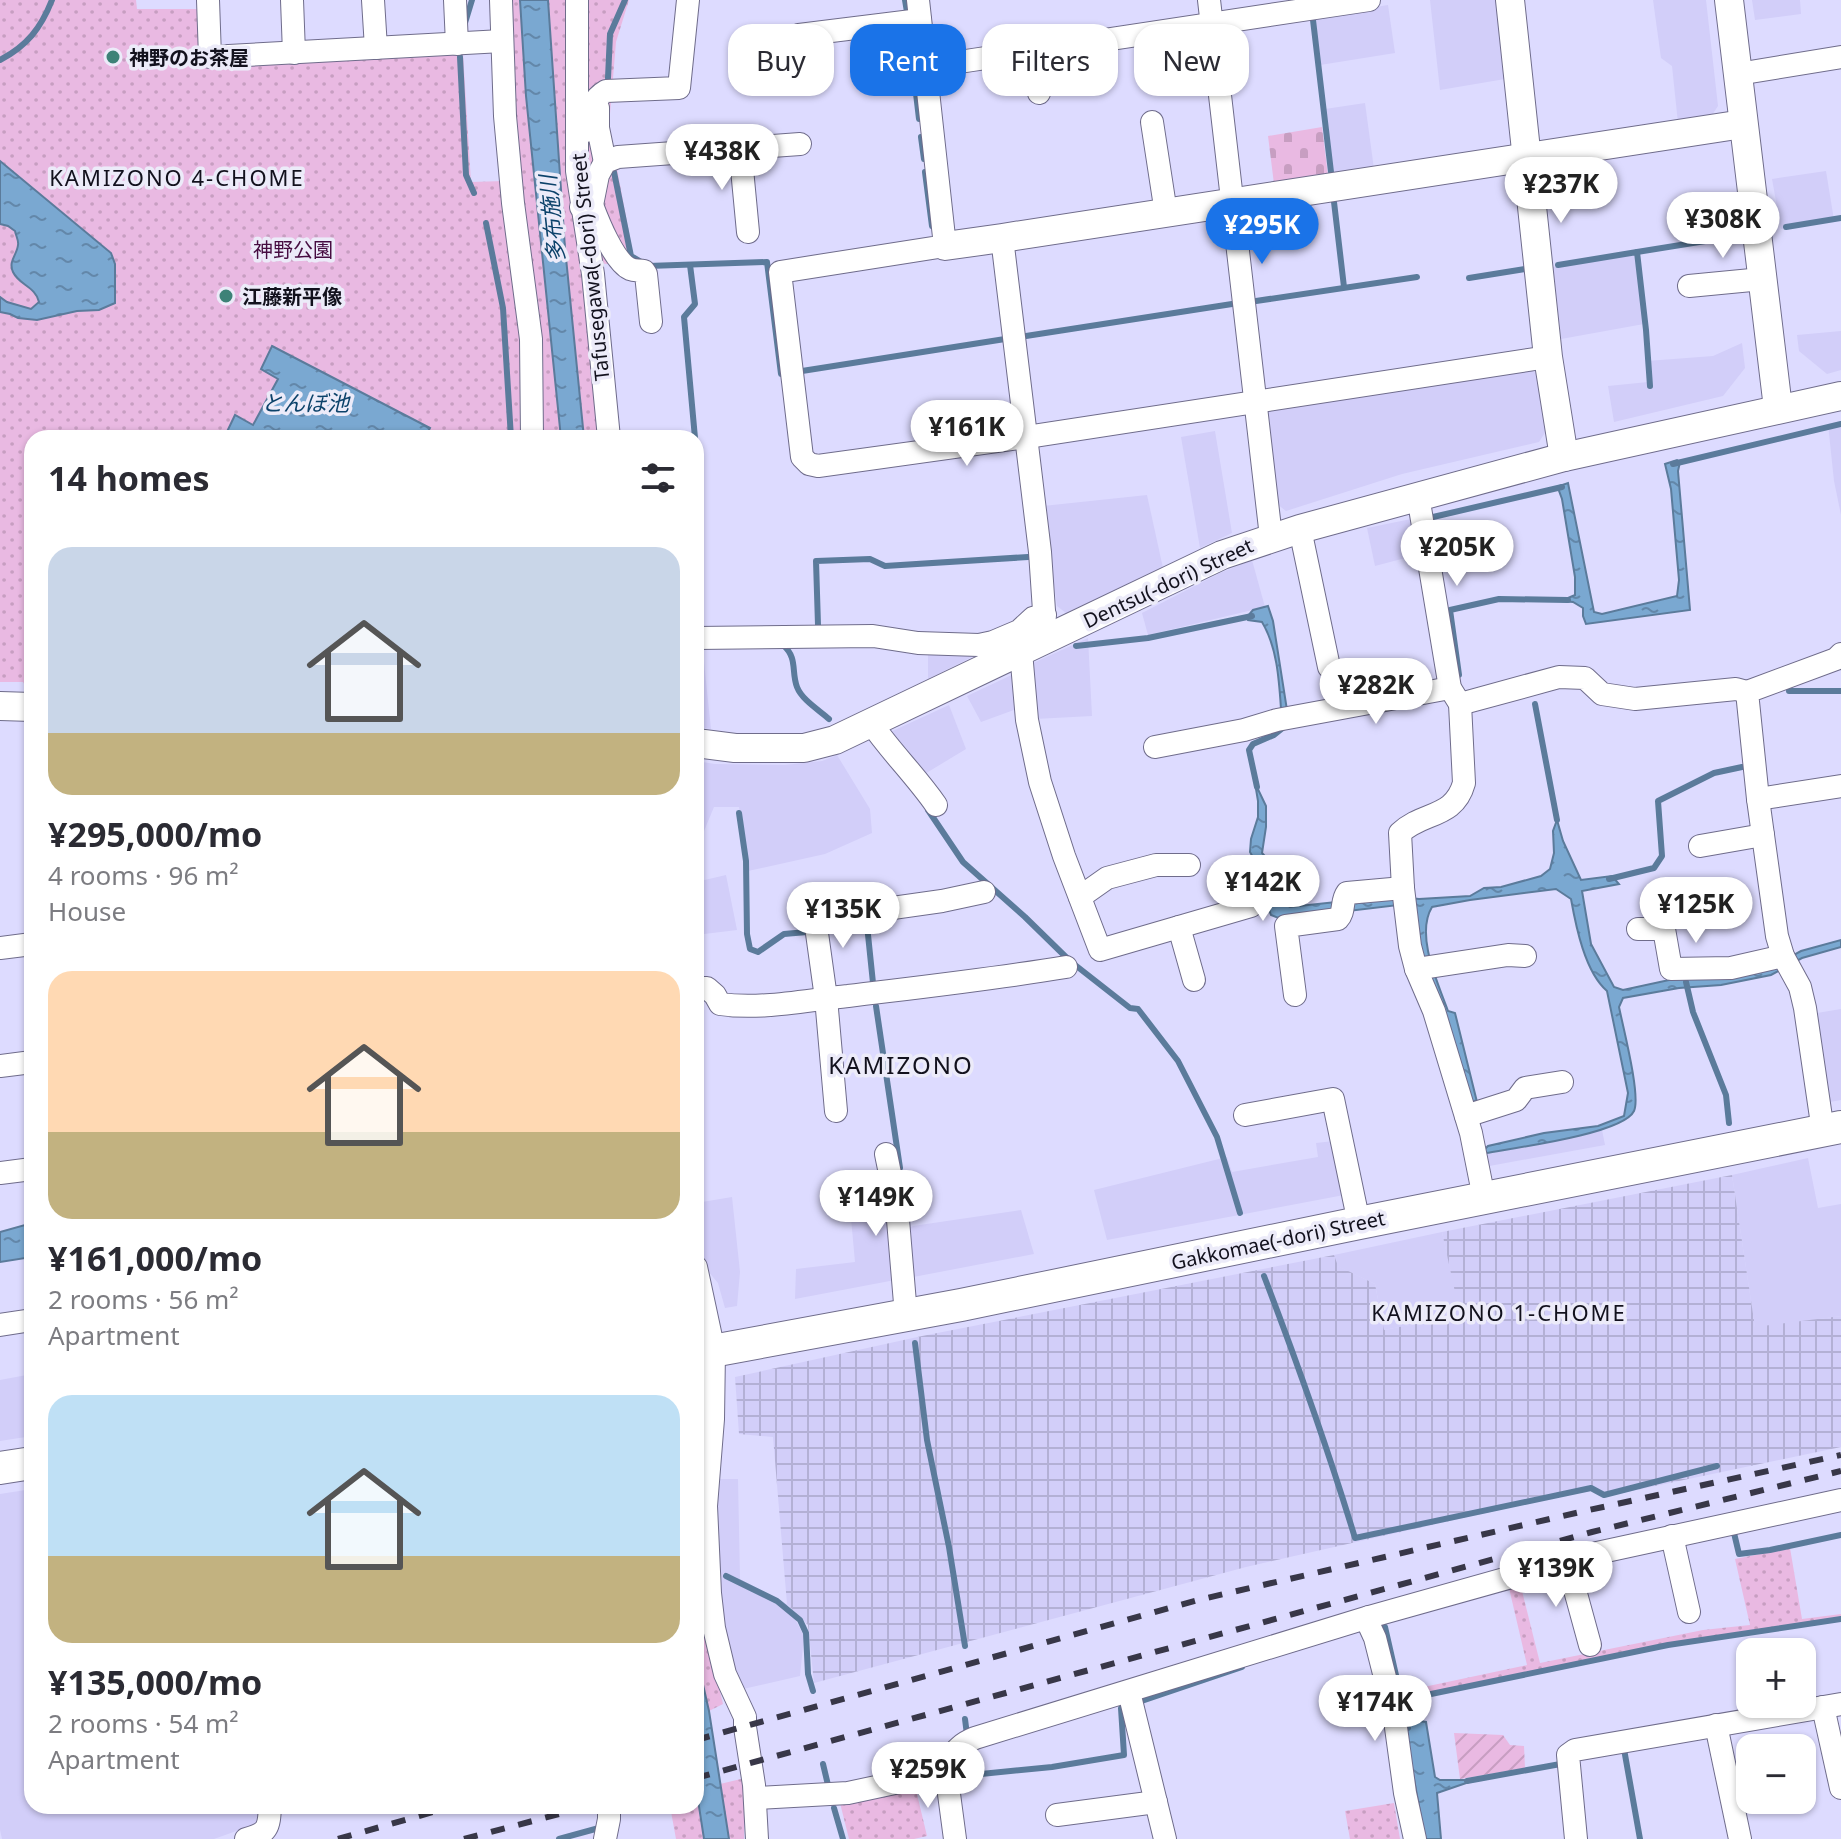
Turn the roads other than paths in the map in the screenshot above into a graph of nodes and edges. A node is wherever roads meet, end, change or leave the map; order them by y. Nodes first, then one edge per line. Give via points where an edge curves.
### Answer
1 (208, 0) edge
2 (292, 0) edge
3 (373, 0) edge
4 (455, 0) edge
5 (501, 0) edge
6 (577, 0) edge
7 (688, 0) edge
8 (1209, 0) edge
9 (1369, 0) edge
10 (1510, 0) edge
11 (1729, 0) edge
12 (919, 10) edge
13 (1212, 24) joint
14 (834, 28) edge
15 (502, 41) junction
16 (457, 44) junction
17 (376, 48) junction
18 (294, 53) junction
19 (1841, 57) edge
20 (1738, 74) junction
21 (598, 95) junction
22 (929, 96) edge
23 (1220, 96) edge
24 (1152, 122) dead end
25 (1743, 124) junction
26 (800, 144) dead end
27 (740, 148) junction
28 (1528, 158) junction
29 (605, 162) junction
30 (577, 171) junction
31 (1232, 203) junction
32 (587, 206) junction
33 (1166, 213) junction
34 (748, 232) dead end
35 (1002, 238) junction
36 (945, 246) junction
37 (1762, 279) junction
38 (1689, 286) dead end
39 (651, 322) dead end
40 (1548, 357) junction
41 (1841, 396) edge
42 (1255, 402) junction
43 (1778, 408) junction
44 (532, 430) edge
45 (608, 430) edge
46 (1027, 437) junction
47 (1564, 457) junction
48 (1418, 496) junction
49 (1300, 529) junction
50 (1271, 537) junction
51 (1037, 635) junction
52 (704, 638) edge
53 (1841, 654) edge
54 (1329, 667) dead end
55 (1747, 692) junction
56 (1455, 696) junction
57 (0, 706) edge
58 (24, 707) edge
59 (871, 723) junction
60 (704, 744) edge
61 (1155, 747) dead end
62 (1841, 786) edge
63 (1758, 799) junction
64 (936, 805) dead end
65 (1763, 835) junction
66 (1700, 846) dead end
67 (1189, 865) dead end
68 (984, 892) dead end
69 (1080, 897) junction
70 (1405, 898) junction
71 (1251, 906) dead end
72 (1179, 927) junction
73 (1638, 929) dead end
74 (24, 945) edge
75 (0, 948) edge
76 (1525, 956) dead end
77 (1787, 962) junction
78 (1066, 967) dead end
79 (1425, 967) junction
80 (1194, 980) dead end
81 (704, 988) edge
82 (1295, 995) dead end
83 (826, 998) junction
84 (24, 1063) edge
85 (0, 1066) edge
86 (1562, 1082) dead end
87 (836, 1111) dead end
88 (1473, 1114) junction
89 (1245, 1115) dead end
90 (1832, 1129) edge
91 (886, 1154) dead end
92 (24, 1170) edge
93 (0, 1173) edge
94 (1484, 1198) junction
95 (1359, 1223) junction
96 (906, 1315) junction
97 (24, 1321) edge
98 (0, 1325) edge
99 (705, 1352) edge
100 (24, 1464) edge
101 (0, 1468) edge
102 (1841, 1500) edge
103 (1672, 1536) junction
104 (1567, 1561) junction
105 (1689, 1612) dead end
106 (1371, 1627) junction
107 (1590, 1645) dead end
108 (1131, 1700) junction
109 (1830, 1711) edge
110 (1718, 1732) junction
111 (942, 1769) junction
112 (1841, 1788) edge
113 (756, 1798) junction
114 (1156, 1802) junction
115 (270, 1814) edge
116 (608, 1814) edge
117 (1057, 1815) dead end
118 (257, 1837) edge
119 (605, 1839) edge
120 (757, 1839) edge
121 (955, 1839) edge
122 (1165, 1839) edge
123 (1415, 1839) edge
124 (1576, 1839) edge
125 (1740, 1839) edge

1 - 18 street via 210,57
2 - 18 street
3 - 17 street
4 - 16 street
5 - 15 street
6 - 30 street, Tafusegawa(-dori) Street
7 - 21 street via 679,88
8 - 13 street
9 - 13 street
10 - 28 street
11 - 20 street
12 - 14 street
15 - 16 street
15 - 44 street via 513,203 531,339
16 - 17 street
17 - 18 street
19 - 20 street
20 - 25 street
21 - 29 street
21 - 30 street via 589,109
22 - 36 street
23 - 31 street
24 - 33 street
25 - 28 street
25 - 37 street
26 - 27 street
27 - 29 street
27 - 34 street
28 - 31 street
28 - 40 street
29 - 32 street
30 - 32 street, Tafusegawa(-dori) Street
31 - 33 street
31 - 42 street
32 - 39 street via 624,264 646,274
32 - 45 street, Tafusegawa(-dori) Street
33 - 35 street
35 - 36 street
35 - 46 street
36 - 46 street via 780,272 802,457 818,466
37 - 38 street
37 - 43 street
40 - 42 street
40 - 47 street
41 - 43 street, Dentsu(-dori) Street
42 - 46 street
42 - 50 street
43 - 47 street, Dentsu(-dori) Street
46 - 51 street
47 - 48 street, Dentsu(-dori) Street
48 - 49 street, Dentsu(-dori) Street
48 - 56 street
49 - 50 street, Dentsu(-dori) Street
49 - 54 street
50 - 51 street, Dentsu(-dori) Street
51 - 52 street via 1033,618 1019,631 979,645 873,636
51 - 59 street, Dentsu(-dori) Street
51 - 69 street via 1027,720 1040,782
53 - 55 street
55 - 56 street via 1635,699 1602,694 1585,678 1559,677
55 - 63 street
56 - 61 street via 1285,720
56 - 70 street via 1464,783 1452,806 1400,833
57 - 58 street
59 - 60 street, Dentsu(-dori) Street via 804,748
59 - 64 street
62 - 63 street
63 - 65 street
65 - 66 street
65 - 77 street via 1777,936
67 - 69 street via 1156,865 1107,878
68 - 83 street via 815,919
69 - 72 street via 1100,950
70 - 79 street via 1410,946
70 - 82 street via 1347,893 1338,919 1286,926
71 - 72 street
72 - 80 street
73 - 77 street via 1664,929 1671,969
74 - 75 street
76 - 79 street
77 - 90 street via 1800,987
78 - 83 street
79 - 88 street via 1434,1011
81 - 83 street via 720,1004 730,1006
83 - 87 street
84 - 85 street
86 - 88 street via 1525,1088 1516,1100
88 - 94 street via 1471,1133
89 - 95 street via 1333,1099
90 - 94 main road, Gakkomae(-dori) Street
91 - 96 street via 897,1208
92 - 93 street
94 - 95 main road, Gakkomae(-dori) Street
95 - 96 main road, Gakkomae(-dori) Street
96 - 99 main road, Gakkomae(-dori) Street
97 - 98 street
99 - 113 street via 713,1419 706,1506 714,1628 725,1674 745,1717
100 - 101 main road
102 - 103 street
103 - 104 street
103 - 105 street
104 - 106 street
104 - 107 street
106 - 108 street
106 - 123 street via 1394,1713
108 - 111 street via 969,1740
108 - 114 street
109 - 110 street
109 - 112 street
110 - 124 street via 1575,1750 1568,1761
110 - 125 street
111 - 113 street via 848,1793
111 - 121 street
113 - 120 street
114 - 117 street
114 - 122 street
115 - 118 street via 269,1825
116 - 119 street

